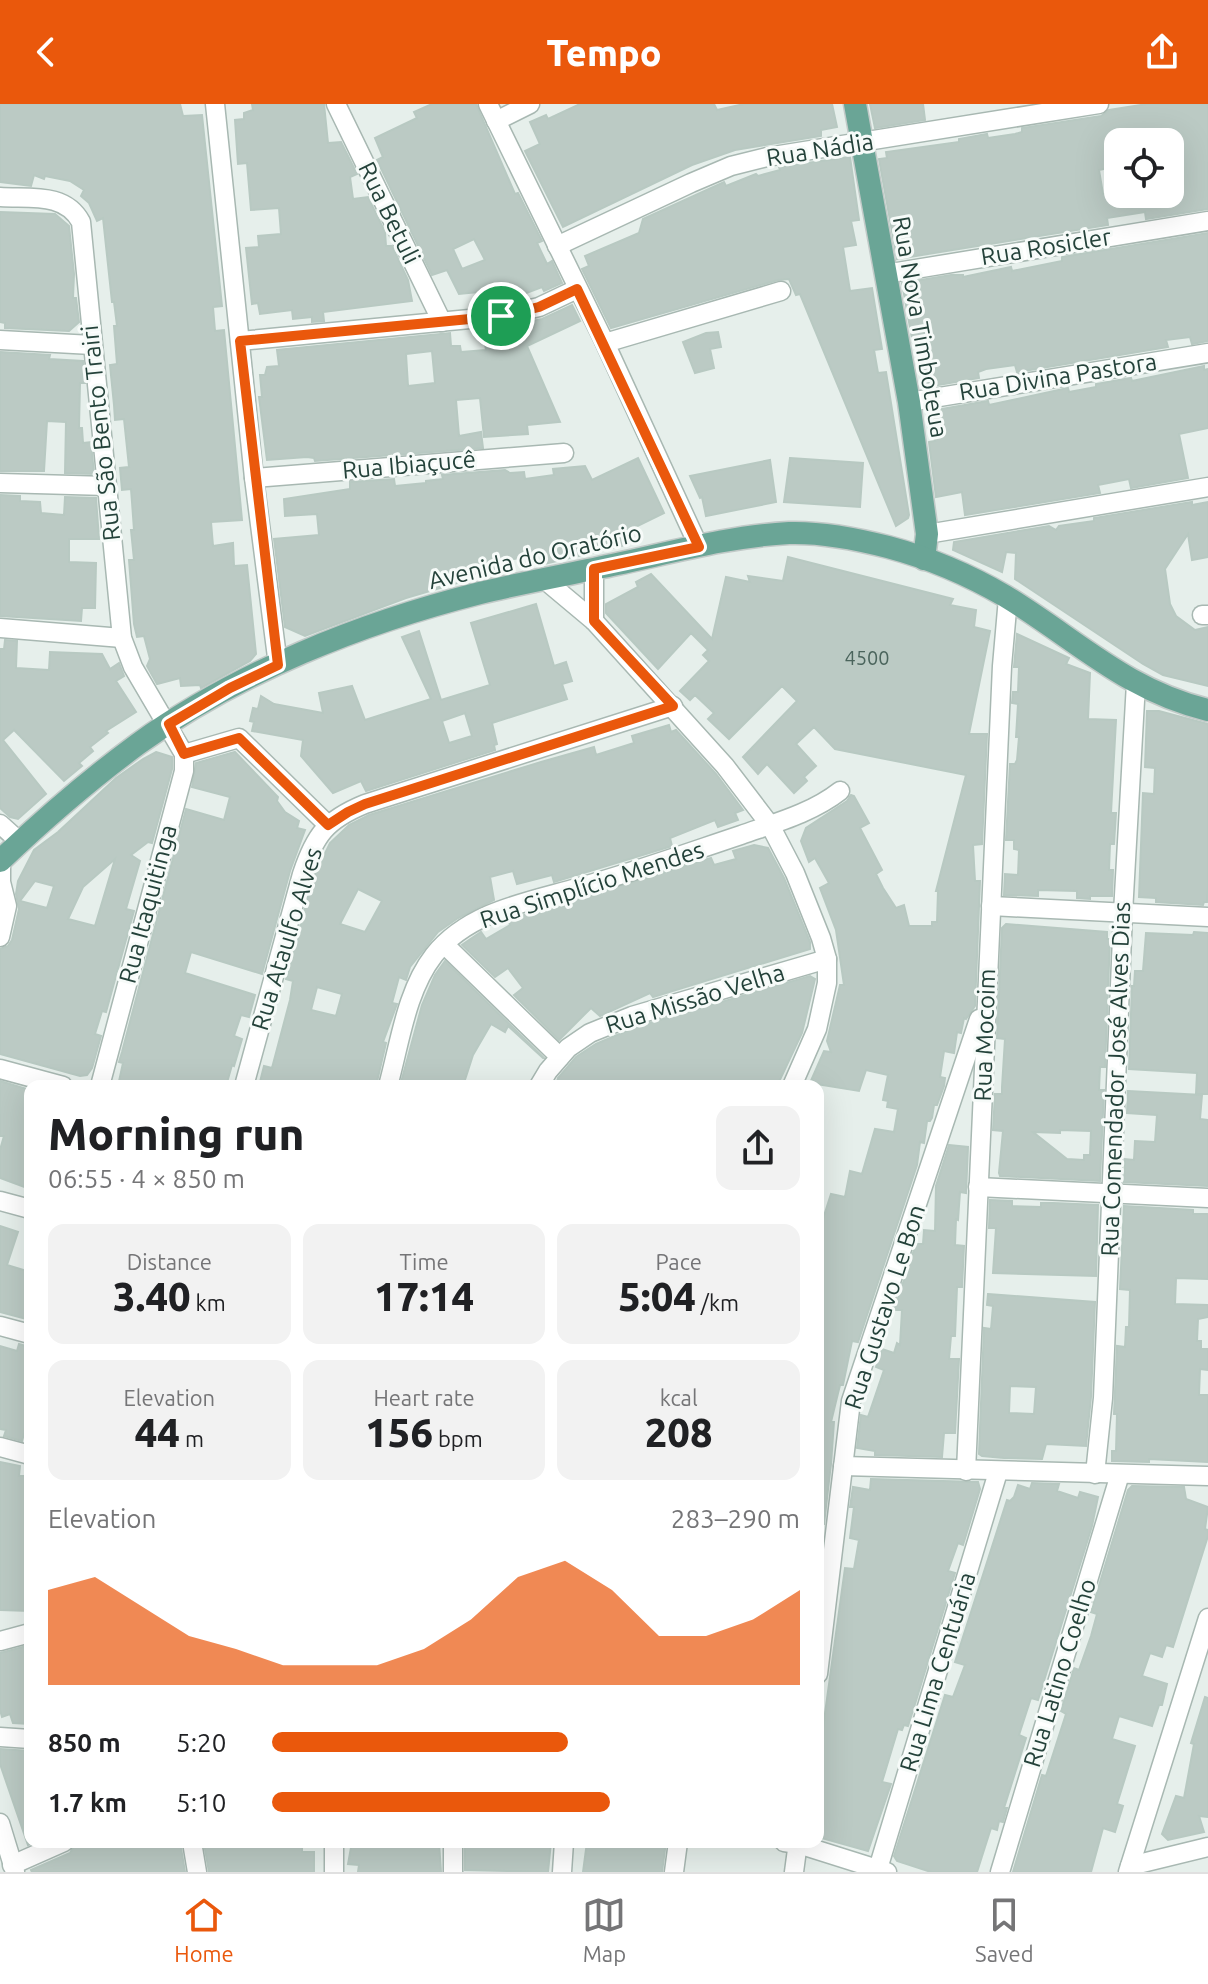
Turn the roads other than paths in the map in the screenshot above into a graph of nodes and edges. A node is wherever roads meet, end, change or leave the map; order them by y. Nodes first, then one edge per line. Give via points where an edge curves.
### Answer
1 (215, 104) edge
2 (336, 104) edge
3 (530, 104) edge
4 (855, 104) edge
5 (1099, 104) edge
6 (492, 112) edge
7 (861, 143) junction
8 (0, 197) edge
9 (1208, 221) edge
10 (557, 246) junction
11 (885, 274) junction
12 (577, 289) junction
13 (781, 291) dead end
14 (442, 322) junction
15 (0, 340) edge
16 (240, 341) junction
17 (605, 343) junction
18 (92, 345) junction
19 (1208, 353) edge
20 (909, 402) junction
21 (564, 453) dead end
22 (254, 478) junction
23 (0, 483) edge
24 (107, 486) junction
25 (1208, 487) edge
26 (927, 534) junction
27 (699, 547) junction
28 (924, 559) junction
29 (594, 569) junction
30 (545, 580) junction
31 (1008, 598) junction
32 (594, 621) junction
33 (0, 628) edge
34 (122, 638) junction
35 (278, 665) junction
36 (1136, 683) junction
37 (673, 706) junction
38 (1208, 710) edge
39 (169, 724) junction
40 (184, 754) junction
41 (840, 791) dead end
42 (0, 824) edge
43 (328, 825) junction
44 (770, 825) junction
45 (20, 842) junction
46 (0, 861) edge
47 (3, 905) edge
48 (991, 906) junction
49 (1123, 913) junction
50 (1208, 917) edge
51 (0, 937) edge
52 (445, 945) junction
53 (827, 959) junction
54 (986, 998) junction
55 (560, 1057) junction
56 (0, 1069) edge
57 (41, 1080) edge
58 (102, 1080) edge
59 (246, 1080) edge
60 (390, 1080) edge
61 (543, 1080) edge
62 (795, 1080) edge
63 (978, 1187) junction
64 (1111, 1192) junction
65 (1208, 1198) edge
66 (0, 1201) edge
67 (24, 1207) edge
68 (0, 1326) edge
69 (24, 1332) edge
70 (0, 1447) edge
71 (24, 1453) edge
72 (843, 1466) junction
73 (966, 1471) junction
74 (998, 1472) junction
75 (1095, 1474) junction
76 (1120, 1474) junction
77 (1208, 1476) edge
78 (1208, 1618) edge
79 (824, 1624) edge
80 (24, 1635) edge
81 (0, 1641) edge
82 (0, 1737) edge
83 (24, 1739) edge
84 (0, 1823) edge
85 (1208, 1847) edge
86 (52, 1848) edge
87 (193, 1848) edge
88 (334, 1848) edge
89 (453, 1848) edge
90 (564, 1848) edge
91 (677, 1848) edge
92 (793, 1848) edge
93 (809, 1848) edge
94 (13, 1868) edge
95 (1129, 1869) edge
96 (881, 1871) edge
97 (197, 1872) edge
98 (334, 1872) edge
99 (453, 1872) edge
100 (562, 1872) edge
101 (674, 1872) edge
102 (794, 1872) edge
103 (1000, 1872) edge

1 - 16 street
2 - 14 street, Rua Betuli
3 - 6 street
4 - 7 main road, Rua Nova Timboteua
5 - 7 street, Rua Nádia
6 - 10 street
7 - 10 street, Rua Nádia via 731,166
7 - 11 main road, Rua Nova Timboteua
8 - 18 street, Rua São Bento Trairi via 62,202 75,210 81,222
9 - 11 street, Rua Rosicler
10 - 12 street
11 - 20 main road, Rua Nova Timboteua
12 - 14 street via 539,307
12 - 17 street
13 - 17 street
14 - 16 street
15 - 18 street
16 - 22 street
17 - 27 street
18 - 24 street, Rua São Bento Trairi
19 - 20 street, Rua Divina Pastora
20 - 26 main road, Rua Nova Timboteua
21 - 22 street, Rua Ibiaçucê
22 - 35 street
23 - 24 street
24 - 34 street, Rua São Bento Trairi
25 - 26 street
26 - 28 main road, Rua Nova Timboteua
27 - 28 main road, Avenida do Oratório via 810,533
27 - 29 main road, Avenida do Oratório
28 - 31 main road, Avenida do Oratório
29 - 30 main road, Avenida do Oratório
29 - 32 street
30 - 32 street
30 - 35 main road, Avenida do Oratório via 435,606
31 - 36 main road, Avenida do Oratório
31 - 48 street, Rua Mocoim
32 - 37 street
33 - 34 street
34 - 39 street, Rua São Bento Trairi via 133,667
35 - 39 main road, Avenida do Oratório
36 - 38 main road, Avenida do Oratório via 1175,702
36 - 49 street, Rua Comendador José Alves Dias
37 - 43 street, Rua Ataulfo Alves via 365,804
37 - 44 street
39 - 40 street
39 - 45 main road, Avenida do Oratório via 92,779
40 - 43 street via 239,738
40 - 58 street, Rua Itaquitinga via 184,771
41 - 44 street, Rua Simplício Mendes via 822,805
42 - 45 street
43 - 59 street, Rua Ataulfo Alves via 302,874
44 - 52 street, Rua Simplício Mendes via 490,913
44 - 53 street via 795,873
45 - 46 main road, Avenida do Oratório
46 - 47 street
47 - 51 street
48 - 49 street
48 - 54 street, Rua Mocoim
49 - 50 street
49 - 64 street, Rua Comendador José Alves Dias
52 - 55 street
52 - 60 street, Rua Simplício Mendes via 421,974
53 - 55 street, Rua Missão Velha via 632,1016 590,1033
53 - 62 street via 824,1004
54 - 63 street, Rua Mocoim
54 - 72 street, Rua Gustavo Le Bon via 851,1401
55 - 61 street, Rua Missão Velha
56 - 57 street
63 - 64 street
63 - 73 street, Rua Mocoim
64 - 65 street
64 - 75 street, Rua Comendador José Alves Dias
66 - 67 street
68 - 69 street
70 - 71 street
72 - 73 street
72 - 79 street, Rua Gustavo Le Bon
73 - 74 street
74 - 75 street
74 - 96 street, Rua Lima Centuária
75 - 76 street
76 - 77 street
76 - 103 street, Rua Latino Coelho
78 - 95 street
80 - 81 street
82 - 83 street
84 - 94 street
85 - 95 street
86 - 94 street
87 - 97 street
88 - 98 street
89 - 99 street
90 - 100 street
91 - 101 street
92 - 102 street
93 - 96 street

